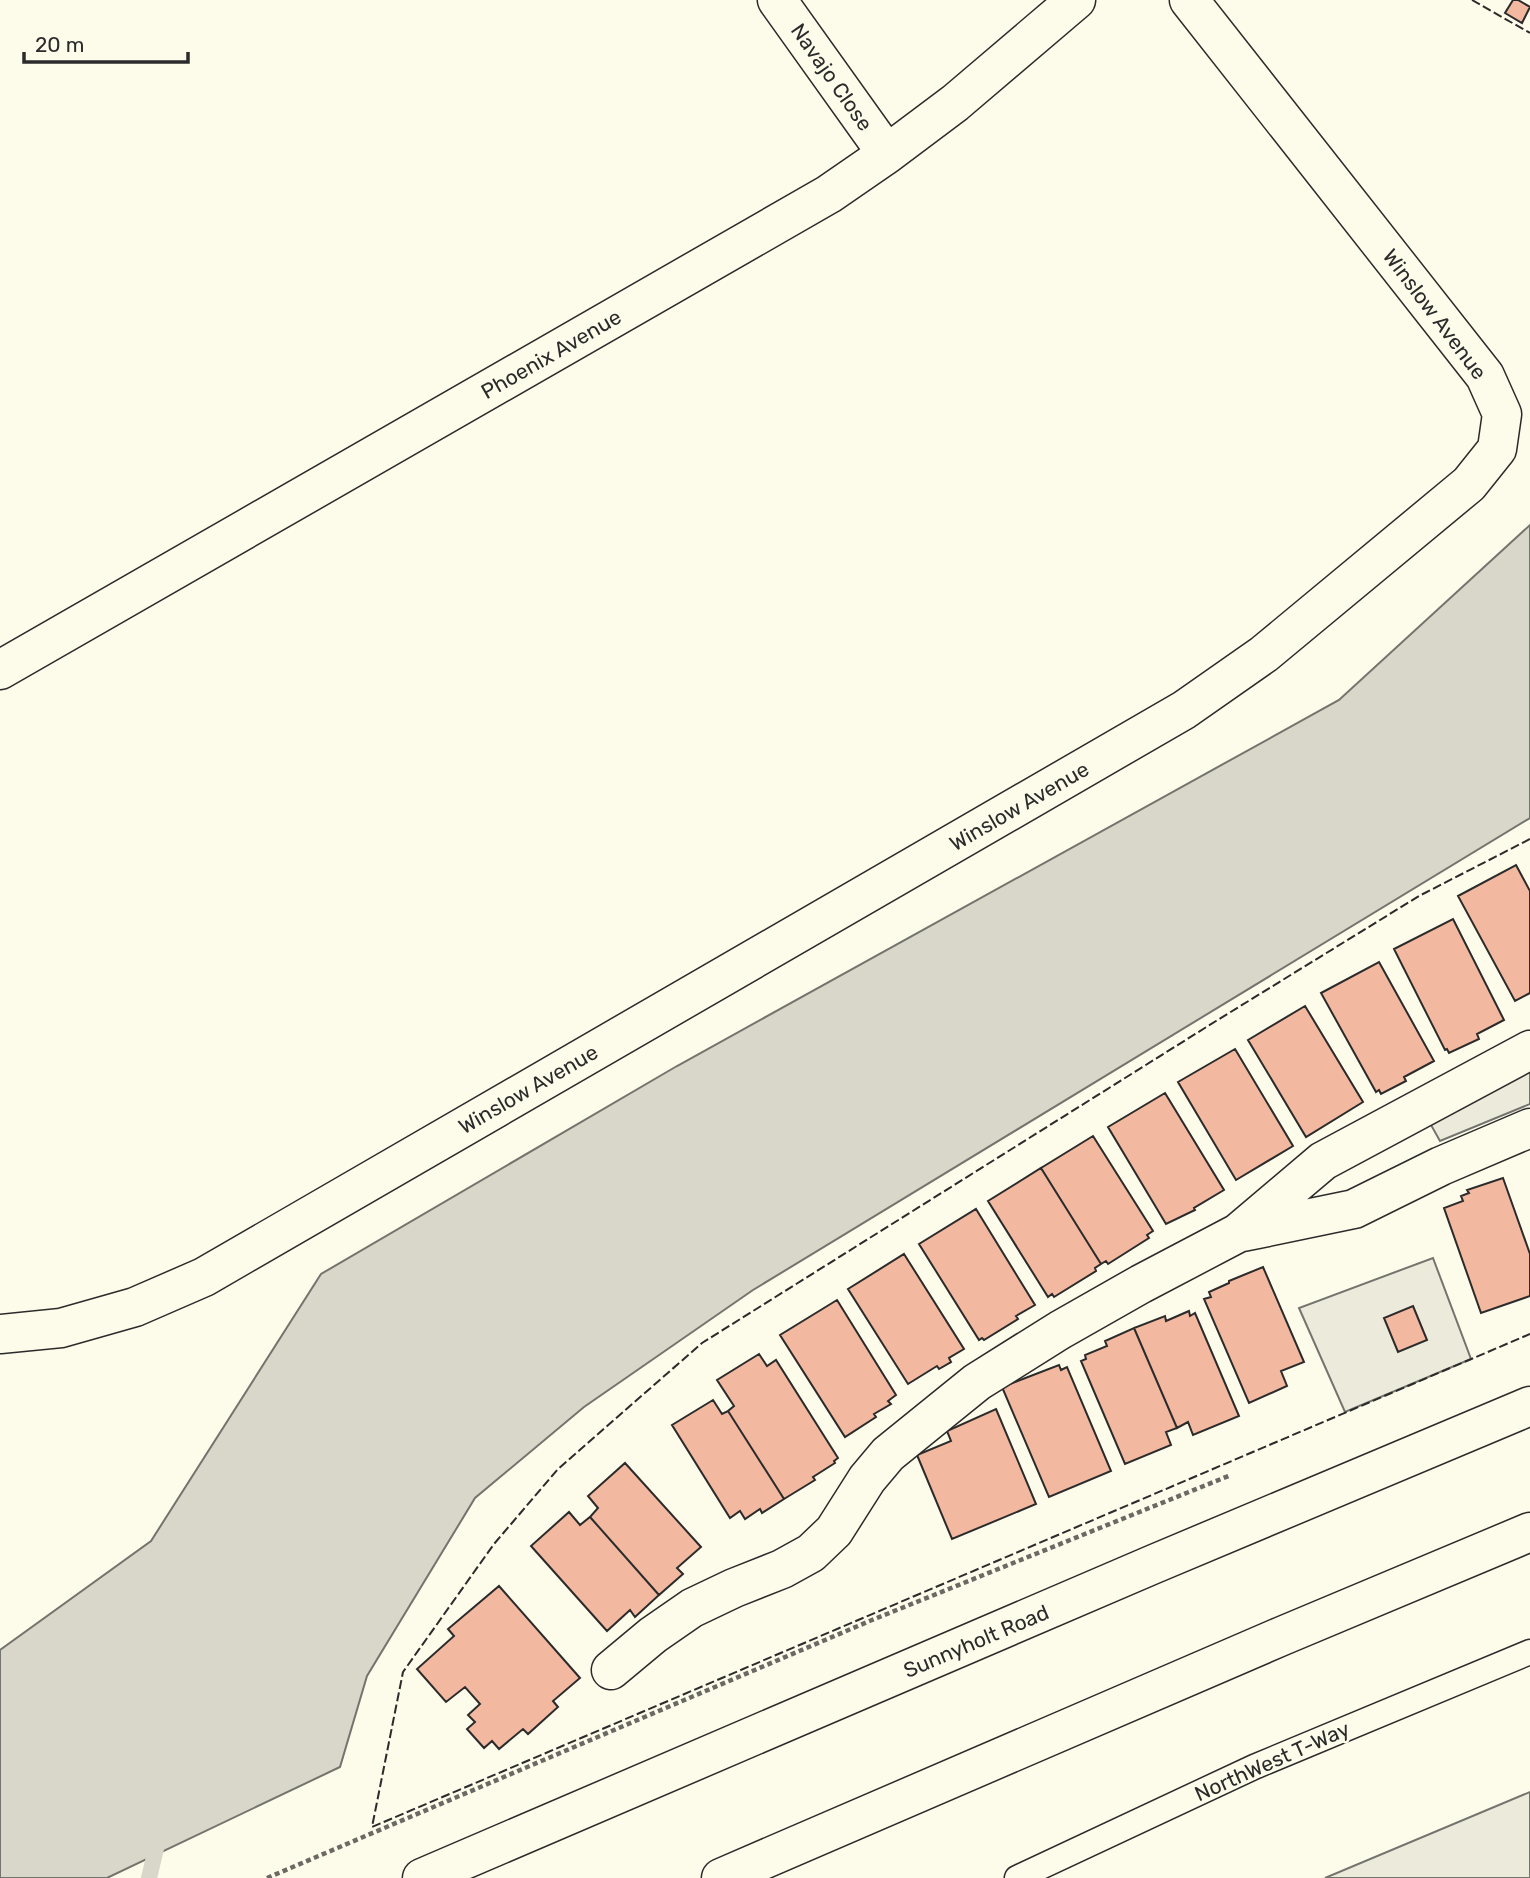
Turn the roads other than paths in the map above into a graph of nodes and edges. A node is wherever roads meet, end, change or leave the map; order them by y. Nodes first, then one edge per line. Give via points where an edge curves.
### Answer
1 (777, 0) edge
2 (1076, 0) edge
3 (1189, 0) edge
4 (887, 155) junction
5 (0, 670) edge
6 (1530, 1050) edge
7 (1530, 1129) edge
8 (1238, 1233) junction
9 (0, 1334) edge
10 (1530, 1406) edge
11 (1530, 1532) edge
12 (1530, 1652) edge
13 (611, 1670) dead end
14 (422, 1878) edge
15 (721, 1878) edge
16 (1017, 1878) edge

1 - 4 street, Navajo Close
2 - 4 street, Phoenix Avenue
3 - 9 street, Winslow Avenue via 1485,376 1502,414 1497,449 1469,484 1264,654 1185,710 204,1277 135,1307 61,1328
4 - 5 street, Phoenix Avenue via 828,194
6 - 8 street via 1322,1161
7 - 8 street via 1354,1209
8 - 13 street via 1140,1284 977,1382 888,1454 834,1531 811,1553 692,1608
10 - 14 street, Sunnyholt Road
11 - 15 street
12 - 16 lane, NorthWest T-Way via 1254,1767

